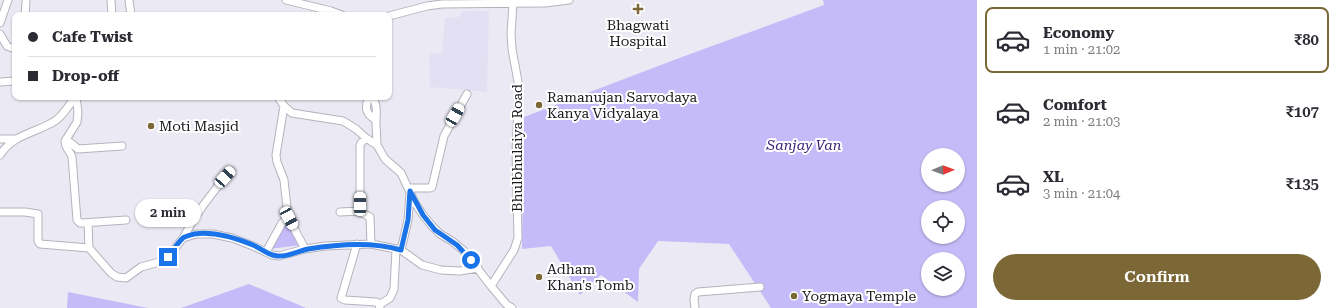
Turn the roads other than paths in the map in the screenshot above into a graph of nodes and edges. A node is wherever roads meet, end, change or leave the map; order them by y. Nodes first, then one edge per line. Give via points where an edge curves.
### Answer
1 (8, 0) edge
2 (111, 0) edge
3 (129, 0) edge
4 (286, 0) edge
5 (568, 0) edge
6 (482, 1) edge
7 (26, 2) dead end
8 (517, 2) edge
9 (312, 3) edge
10 (427, 3) edge
11 (2, 12) edge
12 (25, 12) edge
13 (112, 12) edge
14 (130, 12) edge
15 (334, 12) edge
16 (392, 15) edge
17 (0, 23) edge
18 (0, 34) edge
19 (12, 48) edge
20 (12, 81) edge
21 (0, 82) edge
22 (467, 94) dead end
23 (73, 100) edge
24 (76, 100) edge
25 (280, 100) edge
26 (368, 100) edge
27 (373, 100) edge
28 (284, 106) junction
29 (376, 120) junction
30 (366, 138) junction
31 (0, 139) edge
32 (15, 139) junction
33 (66, 139) junction
34 (377, 145) junction
35 (122, 146) dead end
36 (0, 155) edge
37 (231, 171) dead end
38 (409, 190) junction
39 (360, 211) junction
40 (0, 212) edge
41 (340, 212) dead end
42 (288, 216) junction
43 (126, 220) dead end
44 (88, 223) junction
45 (183, 238) junction
46 (357, 244) junction
47 (371, 244) junction
48 (89, 248) junction
49 (305, 249) junction
50 (398, 250) junction
51 (266, 252) junction
52 (478, 268) junction
53 (491, 286) junction
54 (760, 287) dead end
55 (380, 306) edge
56 (509, 306) edge
57 (695, 308) edge

1 - 11 street
2 - 13 street
3 - 14 street
4 - 9 street
5 - 8 street
6 - 8 street
6 - 10 street
7 - 12 street
8 - 53 street, Bhulbhulaiya Road via 511,34 519,87 516,151 518,238 514,250
9 - 15 street
10 - 16 street
11 - 17 street
18 - 19 street via 7,46
20 - 21 street
22 - 38 street via 444,136 433,185 430,188
23 - 32 street via 56,120
24 - 33 street via 77,122
25 - 28 street
26 - 29 street via 366,110
27 - 29 street
28 - 30 street via 292,113 343,121
28 - 42 street via 276,155 284,180
29 - 34 street
30 - 34 street
30 - 39 street via 360,146
31 - 32 street
32 - 36 street
33 - 35 street via 78,149
33 - 44 street via 65,145 72,157 77,220 80,223
34 - 38 street via 385,159 401,173
37 - 45 street via 205,202
38 - 50 street via 408,220
38 - 52 street via 435,230 457,245
39 - 41 street
39 - 47 street via 370,217
40 - 48 street via 38,214 40,244
42 - 49 street
42 - 51 street
43 - 44 street
44 - 48 street
45 - 48 street via 163,261 140,267 126,278 111,273
45 - 51 street via 196,234 213,234 247,243
46 - 47 street
46 - 49 street
46 - 55 street via 341,298 376,302
47 - 50 street
49 - 51 street via 284,256
50 - 52 street via 422,265 441,270 460,271
50 - 55 street via 394,289 390,298
52 - 53 street
53 - 56 street
54 - 57 street via 698,292 695,294

